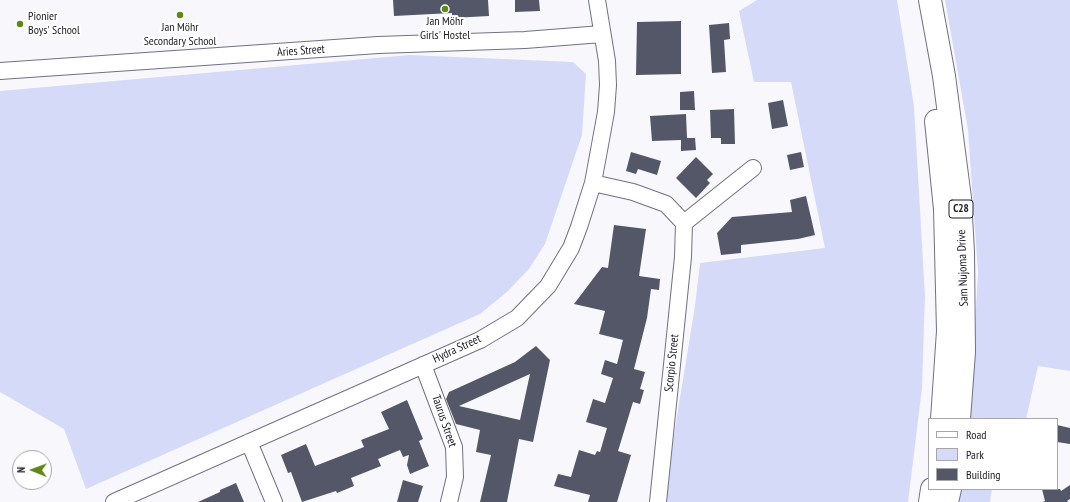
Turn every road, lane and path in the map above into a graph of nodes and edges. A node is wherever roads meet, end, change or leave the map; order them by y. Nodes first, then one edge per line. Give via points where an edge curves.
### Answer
1 (597, 0) edge
2 (916, 0) edge
3 (930, 0) edge
4 (602, 34) junction
5 (0, 72) edge
6 (753, 168) dead end
7 (593, 184) junction
8 (684, 223) junction
9 (423, 365) junction
10 (942, 418) edge
11 (959, 418) edge
12 (249, 442) junction
13 (932, 490) edge
14 (950, 490) edge
15 (114, 502) edge
16 (274, 502) edge
17 (449, 502) edge
18 (658, 502) edge
19 (930, 502) edge
20 (947, 502) edge

1 - 4 street, Hydra Street
2 - 10 highway, Sam Nujoma Drive / C28 via 930,73 945,209 948,330
3 - 11 highway, Sam Nujoma Drive / C28 via 944,76 960,198 964,252 964,336
4 - 5 street, Aries Street via 526,40 378,45
4 - 7 street, Hydra Street via 608,72 606,112
6 - 8 street
7 - 8 street via 633,192 666,204
7 - 9 street, Hydra Street via 571,248 548,286 517,318 493,333
8 - 18 street, Scorpio Street via 685,244
9 - 12 street, Hydra Street
9 - 17 street, Taurus Street via 454,447 455,477
12 - 15 street, Hydra Street
12 - 16 street
13 - 19 highway
14 - 20 highway

